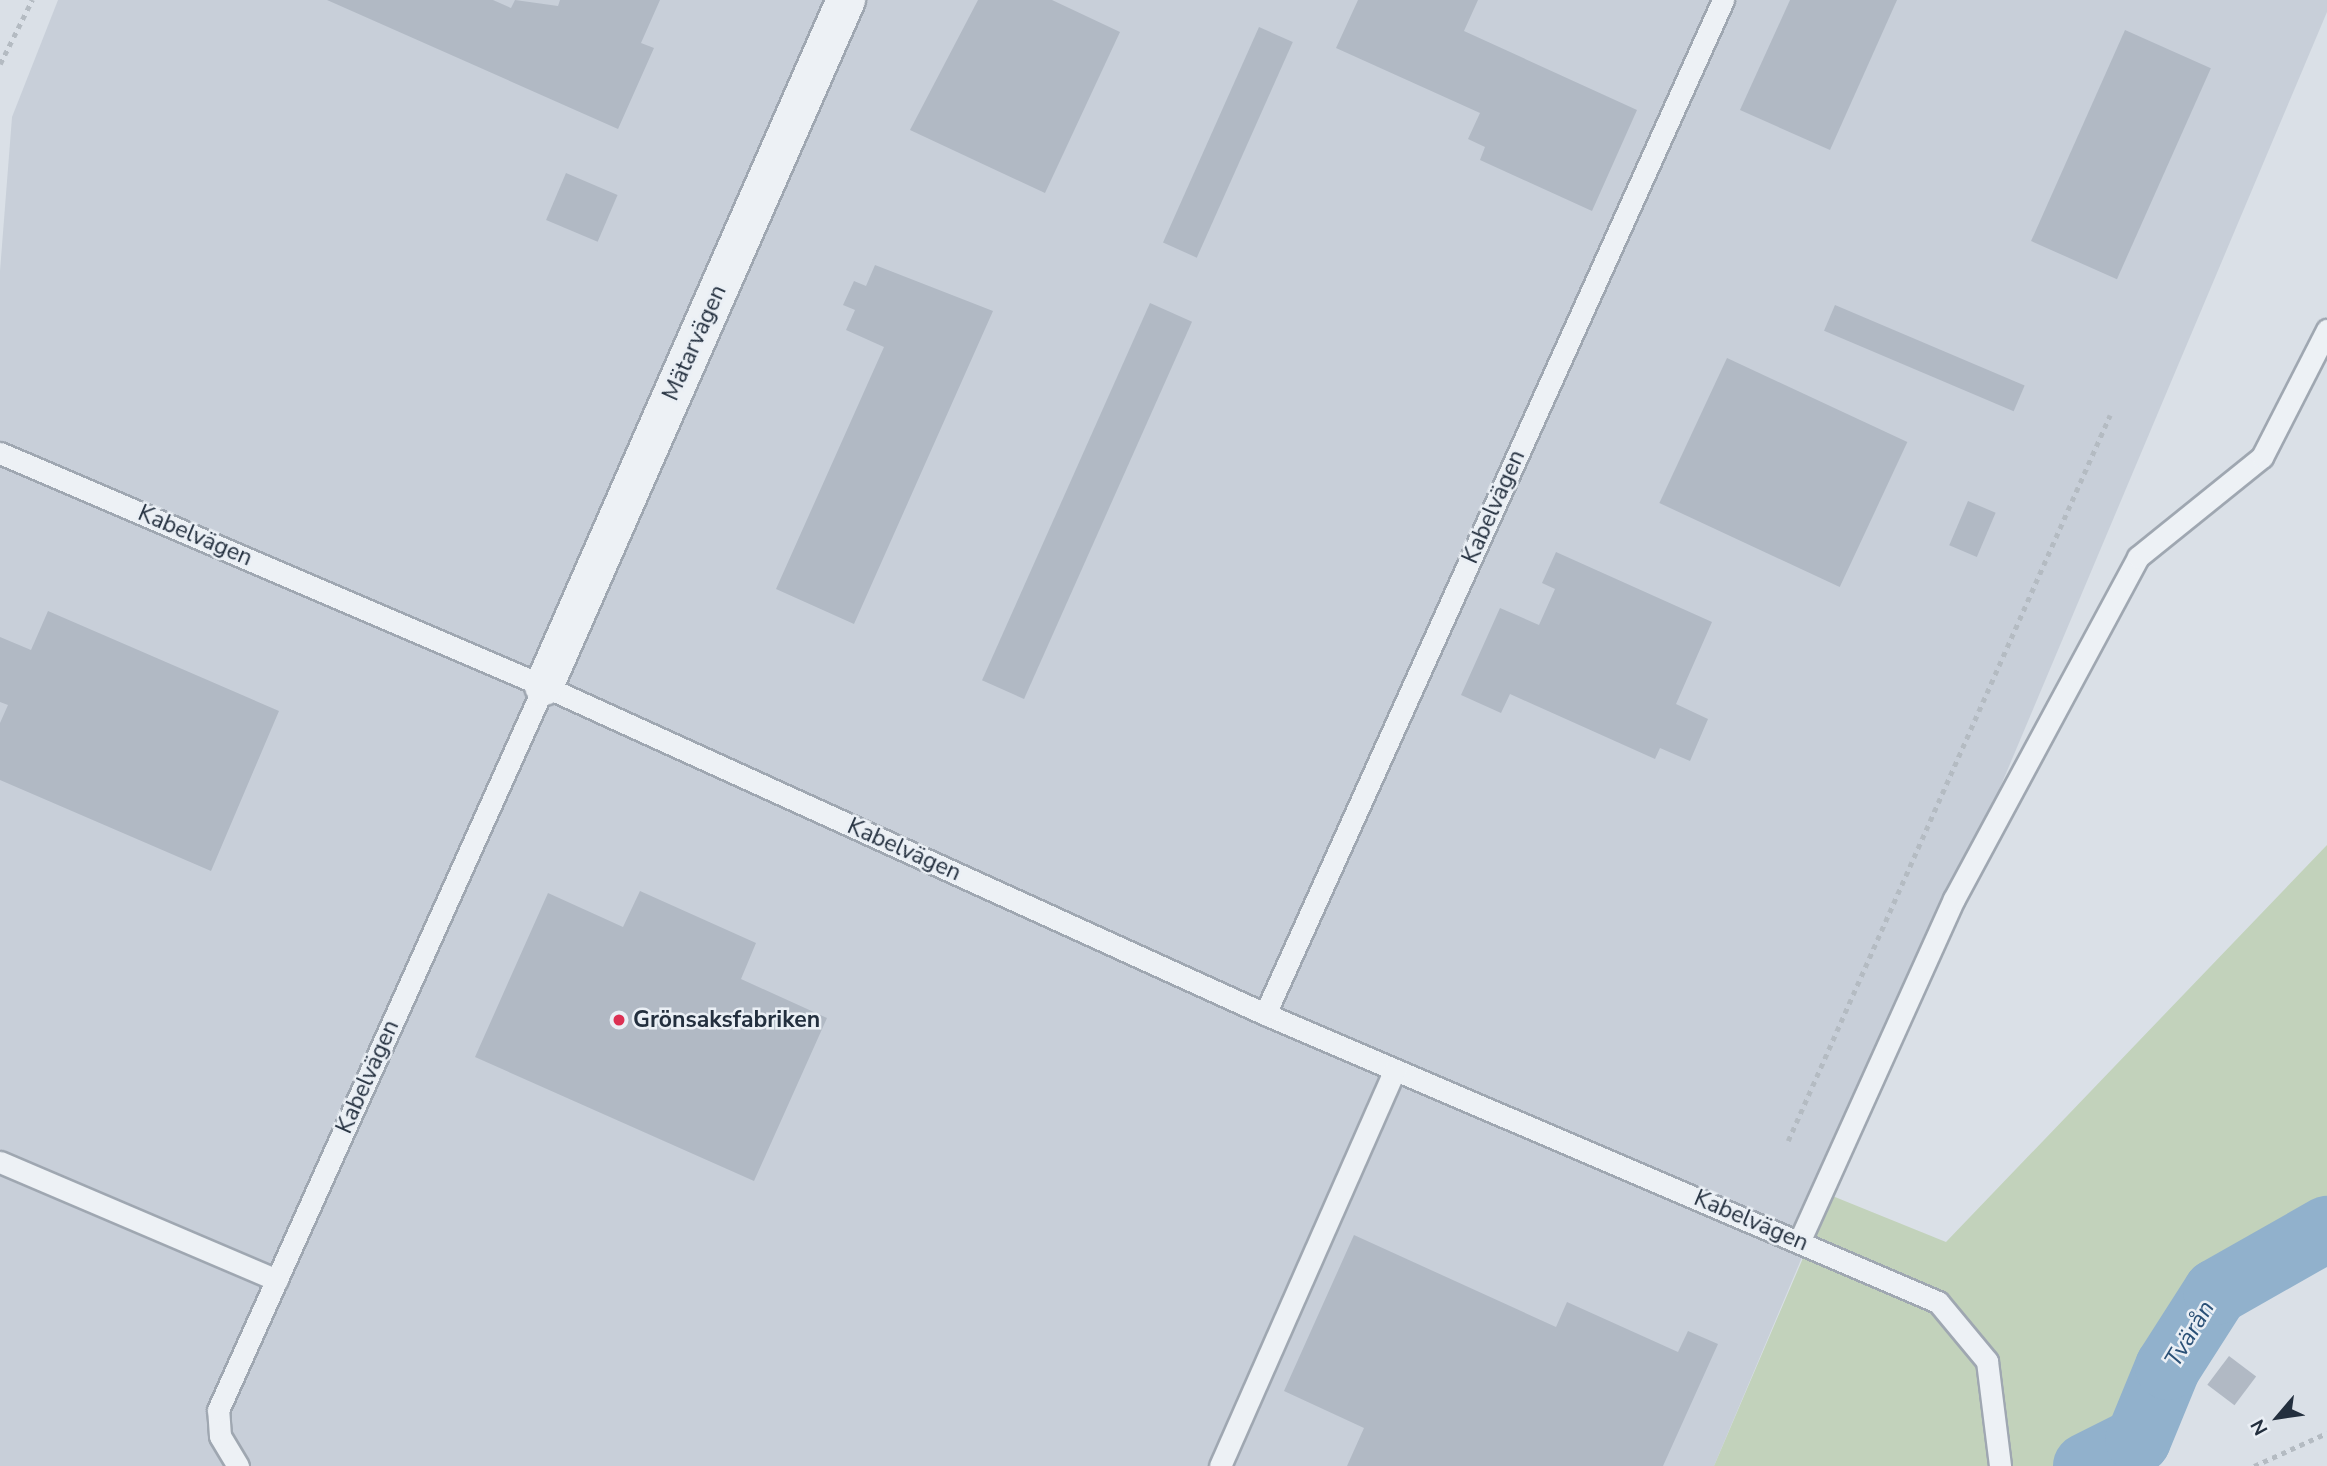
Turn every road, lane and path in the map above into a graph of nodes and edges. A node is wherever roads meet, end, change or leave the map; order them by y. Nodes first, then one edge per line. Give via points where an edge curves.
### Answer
1 (32, 0) edge
2 (846, 0) edge
3 (1723, 0) edge
4 (0, 64) edge
5 (2327, 330) edge
6 (2110, 415) dead end
7 (0, 453) edge
8 (544, 687) junction
9 (1265, 1014) junction
10 (1395, 1070) junction
11 (1788, 1140) dead end
12 (0, 1162) edge
13 (1799, 1242) junction
14 (277, 1280) junction
15 (2327, 1433) edge
16 (2000, 1465) edge
17 (238, 1466) edge
18 (1220, 1466) edge
19 (2254, 1466) edge

1 - 4 path
2 - 8 street, Mätarvägen
3 - 9 lane, Kabelvägen
5 - 13 lane via 2262,457 2138,556 1954,900
6 - 11 path
7 - 8 lane, Kabelvägen
8 - 9 lane, Kabelvägen
8 - 14 lane, Kabelvägen
9 - 10 lane, Kabelvägen
10 - 13 lane, Kabelvägen
10 - 18 lane
12 - 14 lane
13 - 16 lane, Kabelvägen via 1938,1302 1987,1361
14 - 17 lane, Kabelvägen via 218,1410 220,1436
15 - 19 path

